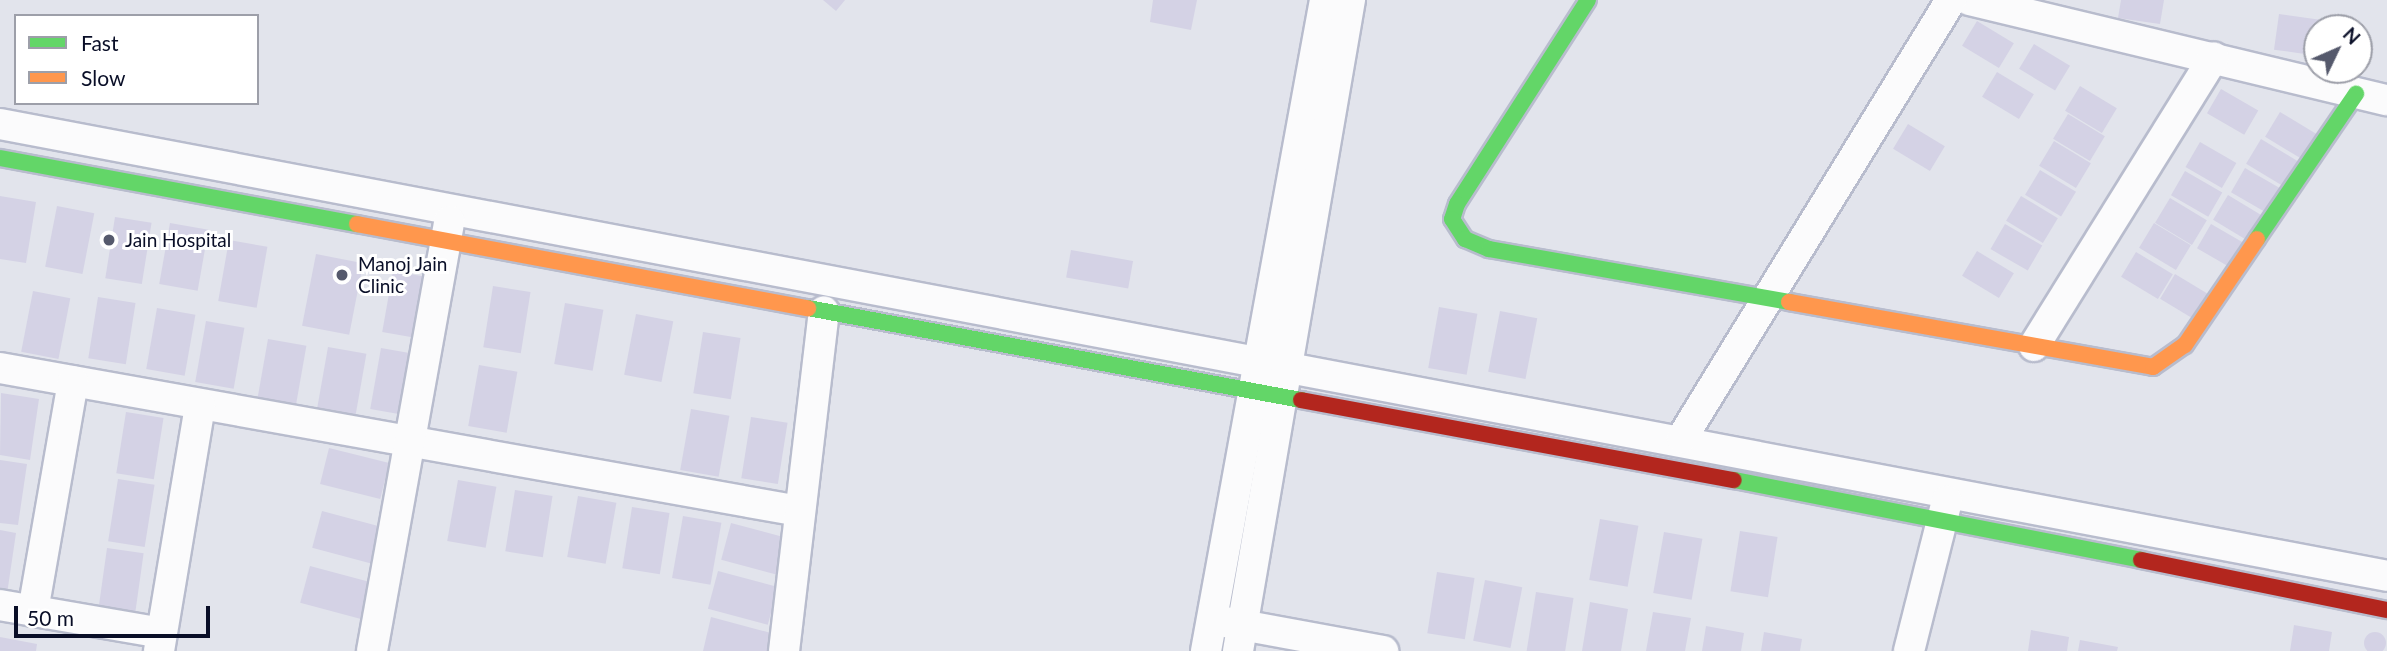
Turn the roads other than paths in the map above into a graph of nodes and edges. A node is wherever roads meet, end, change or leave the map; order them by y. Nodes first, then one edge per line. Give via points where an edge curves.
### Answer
1 (1325, 0) edge
2 (1350, 0) edge
3 (1588, 0) edge
4 (1951, 0) edge
5 (1969, 0) edge
6 (2214, 57) junction
7 (2356, 94) junction
8 (2387, 100) edge
9 (0, 124) edge
10 (0, 158) edge
11 (451, 208) junction
12 (445, 241) junction
13 (1768, 300) junction
14 (962, 304) junction
15 (824, 311) junction
16 (955, 336) junction
17 (2034, 346) junction
18 (1274, 362) junction
19 (0, 368) edge
20 (73, 381) junction
21 (1268, 394) junction
22 (200, 405) junction
23 (1682, 438) junction
24 (409, 443) junction
25 (1948, 494) junction
26 (799, 511) junction
27 (1942, 524) junction
28 (2387, 576) edge
29 (0, 605) edge
30 (2387, 610) edge
31 (33, 611) junction
32 (1212, 620) junction
33 (1240, 638) edge
34 (160, 642) edge
35 (372, 651) edge
36 (784, 651) edge
37 (1206, 651) edge
38 (1383, 651) edge
39 (1909, 651) edge

1 - 18 street
2 - 18 street
3 - 13 street via 1457,204 1456,231 1489,249
4 - 13 street
5 - 6 street
6 - 7 street
6 - 17 street
7 - 8 street
7 - 17 street via 2185,345 2169,359 2153,367
9 - 11 street
10 - 12 street
11 - 12 street
11 - 14 street
12 - 15 street
12 - 24 street
13 - 17 street
13 - 23 street
14 - 16 street
14 - 18 street
15 - 16 street
15 - 26 street
16 - 21 street
18 - 21 street
18 - 23 street
19 - 20 street
20 - 22 street
20 - 31 street
21 - 27 street
21 - 32 street
21 - 33 street
22 - 24 street
22 - 34 street
23 - 25 street
24 - 26 street
24 - 35 street
25 - 27 street
25 - 28 street
26 - 36 street
27 - 30 street
27 - 39 street
29 - 31 street
31 - 34 street
32 - 33 street
32 - 37 street
33 - 38 street

